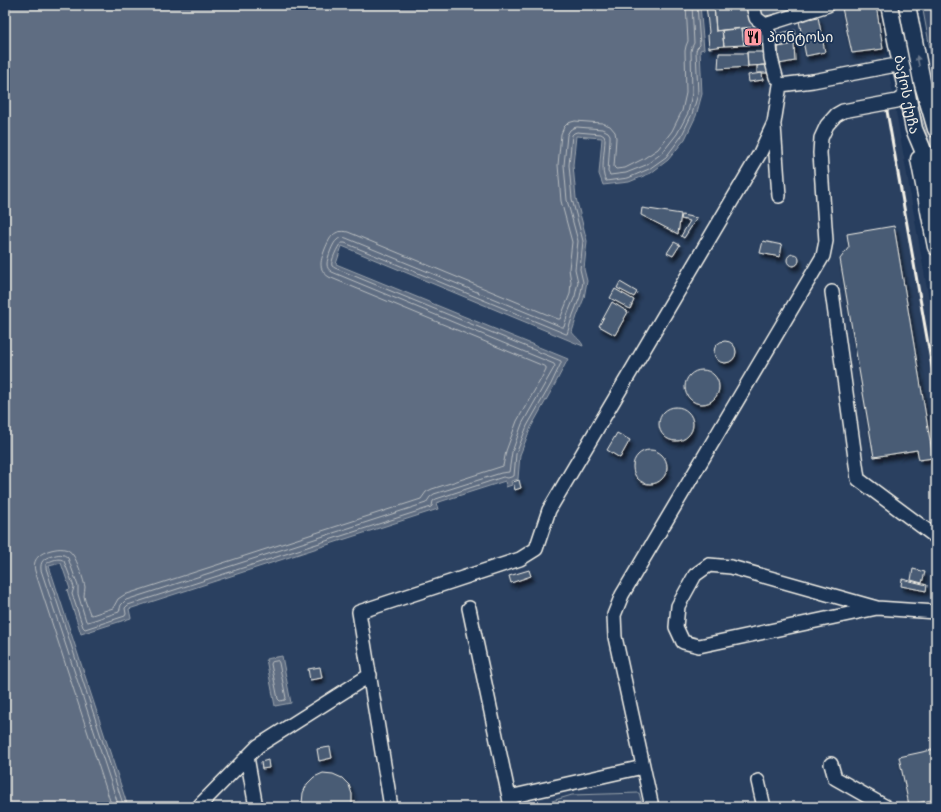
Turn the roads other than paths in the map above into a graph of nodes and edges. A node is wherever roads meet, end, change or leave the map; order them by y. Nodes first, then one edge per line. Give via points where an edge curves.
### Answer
1 (753, 5) edge
2 (828, 5) edge
3 (889, 5) edge
4 (907, 5) edge
5 (765, 25) junction
6 (901, 66) junction
7 (776, 77) dead end
8 (922, 81) junction
9 (907, 94) junction
10 (936, 98) edge
11 (774, 123) junction
12 (936, 128) edge
13 (914, 130) junction
14 (936, 181) edge
15 (778, 196) dead end
16 (936, 247) edge
17 (832, 292) dead end
18 (936, 537) edge
19 (469, 608) dead end
20 (877, 608) junction
21 (936, 612) edge
22 (370, 675) junction
23 (247, 757) junction
24 (832, 764) dead end
25 (643, 767) junction
26 (758, 781) dead end
27 (510, 802) edge
28 (200, 807) edge
29 (256, 807) edge
30 (391, 807) edge
31 (652, 807) edge
32 (764, 807) edge
33 (886, 807) edge

1 - 5 lane via 756,18
2 - 5 lane
3 - 6 main road, ბაქოს ქუჩა
8 -> 4 main road, ბაქოს ქუჩა
5 - 7 lane via 769,34
6 - 9 main road, ბაქოს ქუჩა
6 - 11 lane via 780,85
8 - 10 main road
8 - 12 main road, ბაქოს ქუჩა
9 - 13 main road, ბაქოს ქუჩა
9 - 25 lane via 897,101 843,111 827,125 821,138 820,153 826,241 823,256 622,595 614,615 615,637
11 - 15 lane
11 - 22 lane via 760,153 549,510 536,549 520,560 359,612
13 - 14 main road, ბაქოს ქუჩა
13 - 16 main road
17 - 18 lane via 858,479
19 - 27 lane
20 - 20 lane via 699,646 683,642 676,627 678,606 695,575 709,565 730,567
20 - 21 lane
22 - 23 lane via 258,746
22 - 30 lane
23 - 28 lane
23 - 29 lane
24 - 33 lane via 835,778
25 - 27 lane
25 - 31 lane
26 - 32 lane

